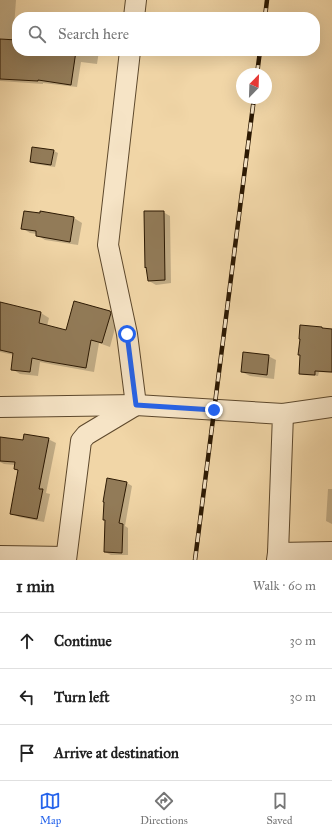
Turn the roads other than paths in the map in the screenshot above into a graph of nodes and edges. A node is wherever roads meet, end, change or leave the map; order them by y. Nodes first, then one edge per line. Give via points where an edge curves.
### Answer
1 (136, 0) edge
2 (135, 12) edge
3 (129, 56) edge
4 (136, 405) junction
5 (0, 407) edge
6 (332, 407) edge
7 (283, 414) junction
8 (332, 552) edge
9 (0, 556) edge
10 (278, 556) edge
11 (66, 559) edge

1 - 2 street
3 - 4 street via 108,245 127,334
4 - 5 street
4 - 7 street
4 - 11 street via 86,435 81,442
6 - 7 street
7 - 10 street
8 - 10 street
9 - 11 street

